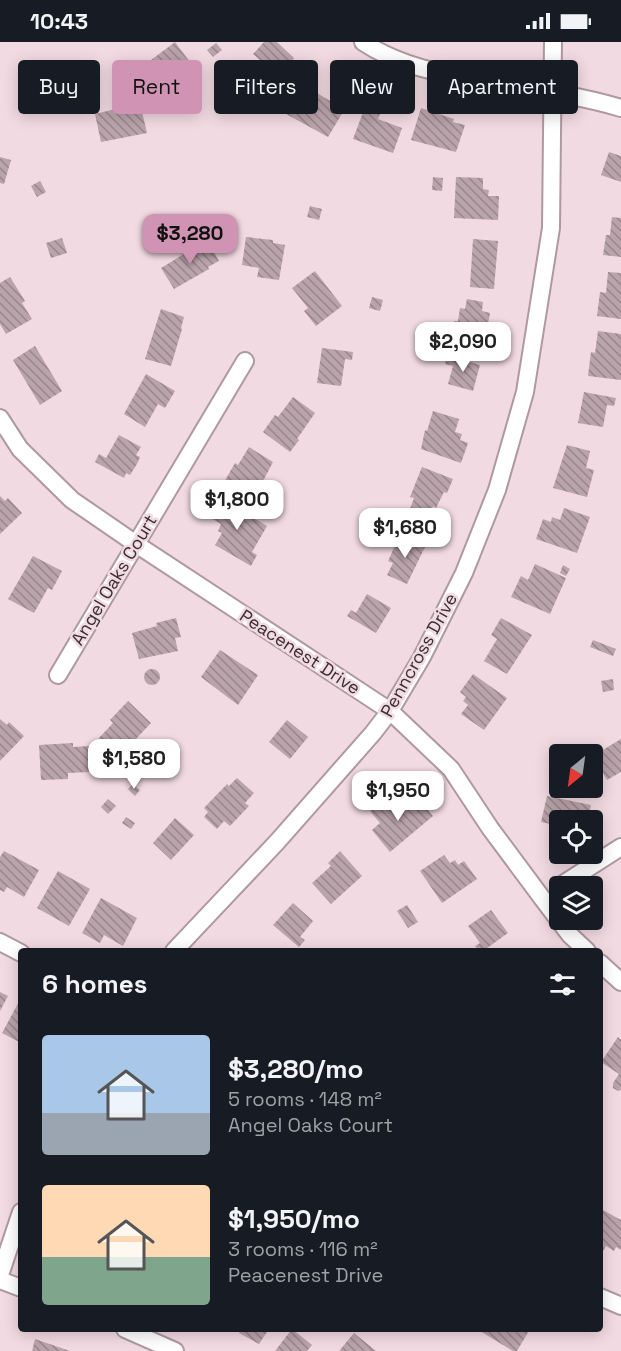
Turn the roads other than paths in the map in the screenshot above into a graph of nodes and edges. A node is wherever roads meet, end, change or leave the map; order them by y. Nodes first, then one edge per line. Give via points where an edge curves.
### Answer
1 (363, 42) edge
2 (553, 42) edge
3 (553, 60) edge
4 (427, 70) edge
5 (578, 99) edge
6 (621, 108) edge
7 (552, 114) edge
8 (245, 362) dead end
9 (0, 418) edge
10 (136, 544) junction
11 (58, 675) dead end
12 (390, 711) junction
13 (621, 847) edge
14 (577, 876) edge
15 (549, 894) edge
16 (542, 898) junction
17 (0, 942) edge
18 (177, 948) edge
19 (584, 948) edge
20 (18, 951) edge
21 (603, 966) edge
22 (621, 982) edge
23 (18, 1221) edge
24 (0, 1275) edge
25 (0, 1280) edge
26 (18, 1287) edge
27 (603, 1298) edge
28 (621, 1306) edge
29 (132, 1332) edge
30 (175, 1351) edge

1 - 4 street
2 - 3 street, Penncross Drive
5 - 6 street
7 - 12 street, Penncross Drive via 551,228 525,392 497,490 464,573
8 - 10 street, Angel Oaks Court
9 - 10 street, Peacenest Drive via 20,449 72,500
10 - 11 street, Angel Oaks Court
10 - 12 street, Peacenest Drive
12 - 16 street, Peacenest Drive via 451,769
12 - 18 street, Penncross Drive via 334,778
13 - 14 street
15 - 16 street
16 - 19 street, Peacenest Drive
17 - 20 street
21 - 22 street
23 - 24 street
25 - 26 street
27 - 28 street
29 - 30 street

